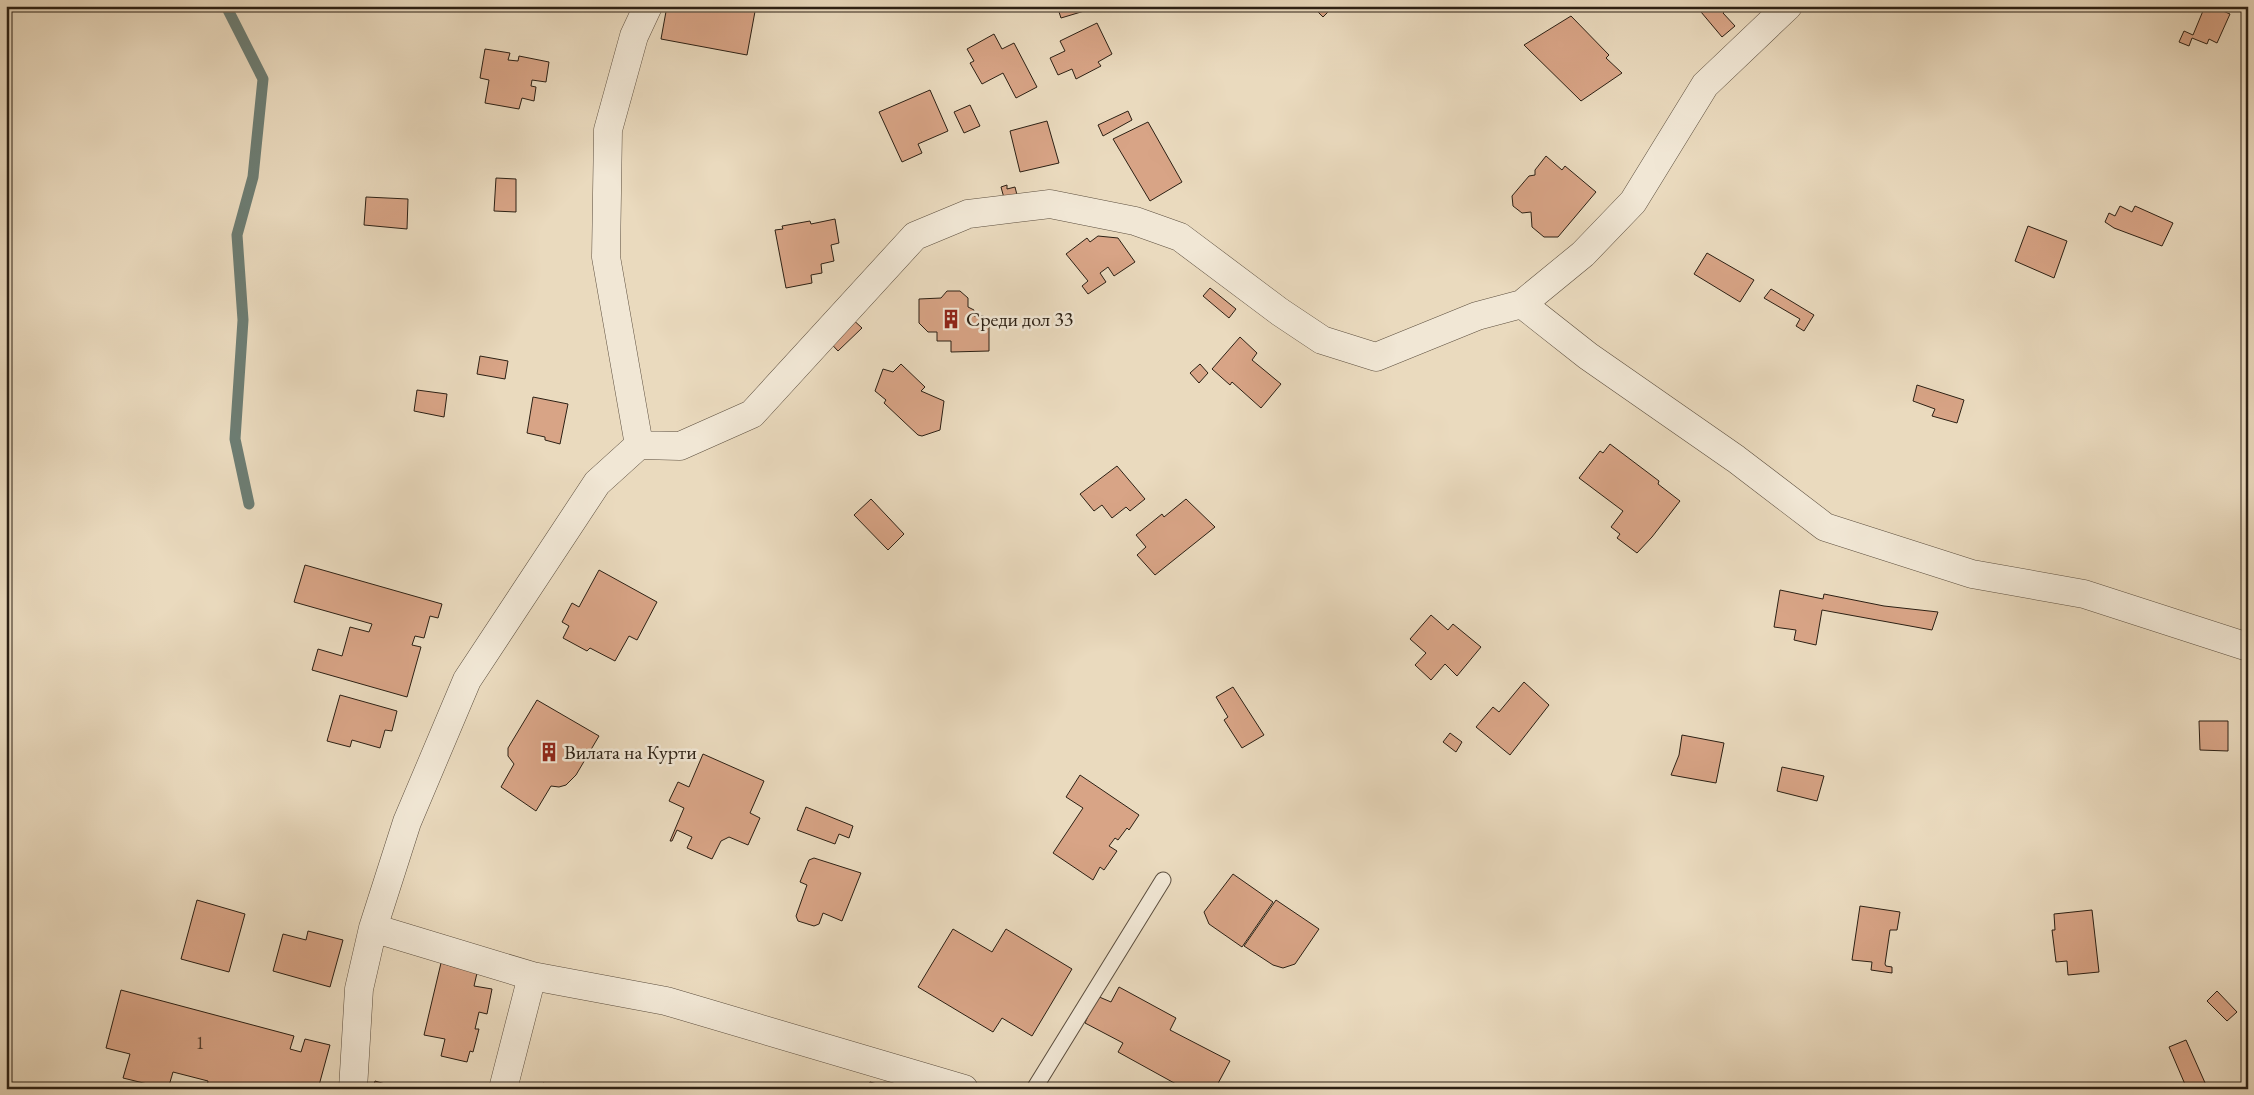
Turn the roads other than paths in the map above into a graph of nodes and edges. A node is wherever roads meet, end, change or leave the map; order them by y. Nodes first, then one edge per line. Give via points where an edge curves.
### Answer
1 (648, 6) edge
2 (1788, 6) edge
3 (1522, 304) junction
4 (640, 445) junction
5 (2248, 647) edge
6 (1163, 880) dead end
7 (373, 928) junction
8 (532, 976) junction
9 (352, 1089) edge
10 (503, 1089) edge
11 (964, 1089) edge
12 (1034, 1089) edge

1 - 4 street via 634,36 608,130 606,257
2 - 3 street via 1704,85 1633,202 1583,254
3 - 4 street via 1477,316 1376,357 1322,340 1180,237 1162,230 1127,219 1050,204 968,214 915,236 752,414 680,446
3 - 5 street via 1588,356 1736,459 1826,527 1972,574 2084,594
4 - 7 street via 597,483 466,680 408,822
6 - 12 lane
7 - 8 street
7 - 9 street via 359,989
8 - 10 street
8 - 11 street via 666,1001

